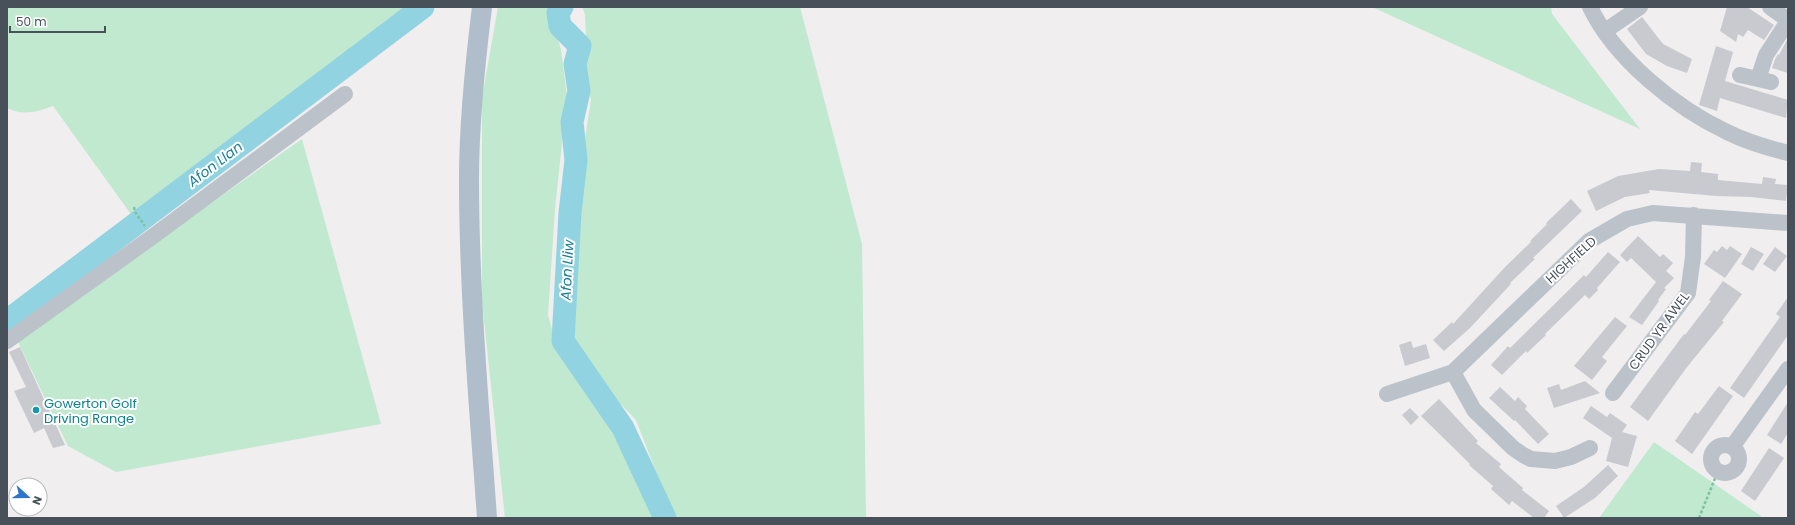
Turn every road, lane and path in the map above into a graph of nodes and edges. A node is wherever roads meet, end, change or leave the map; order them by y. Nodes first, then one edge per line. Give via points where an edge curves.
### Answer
1 (1590, 7) edge
2 (1640, 7) edge
3 (1770, 7) edge
4 (482, 8) edge
5 (1788, 20) edge
6 (1605, 31) junction
7 (1740, 75) dead end
8 (344, 94) dead end
9 (1788, 153) edge
10 (134, 208) dead end
11 (1694, 215) junction
12 (1788, 223) edge
13 (148, 230) dead end
14 (7, 341) edge
15 (1788, 369) edge
16 (1453, 372) junction
17 (1613, 393) dead end
18 (1387, 394) dead end
19 (1590, 448) dead end
20 (1718, 471) joint
21 (487, 518) edge
22 (1698, 518) edge

1 - 6 street
2 - 6 street
3 - 5 street
4 - 21 main road via 473,86 469,178 476,375
5 - 7 street via 1766,55 1765,81
6 - 9 street via 1644,75 1686,108 1728,132
8 - 14 street
10 - 13 path
11 - 12 street, HIGHFIELD
11 - 16 street, HIGHFIELD via 1653,213 1627,219 1589,241
11 - 17 street, CRUD YR AWEL via 1693,257 1688,293
15 - 20 street via 1732,447 1718,446 1712,454 1711,464
16 - 18 street, HIGHFIELD
16 - 19 street via 1474,410 1523,455 1531,459 1555,462
20 - 22 path

